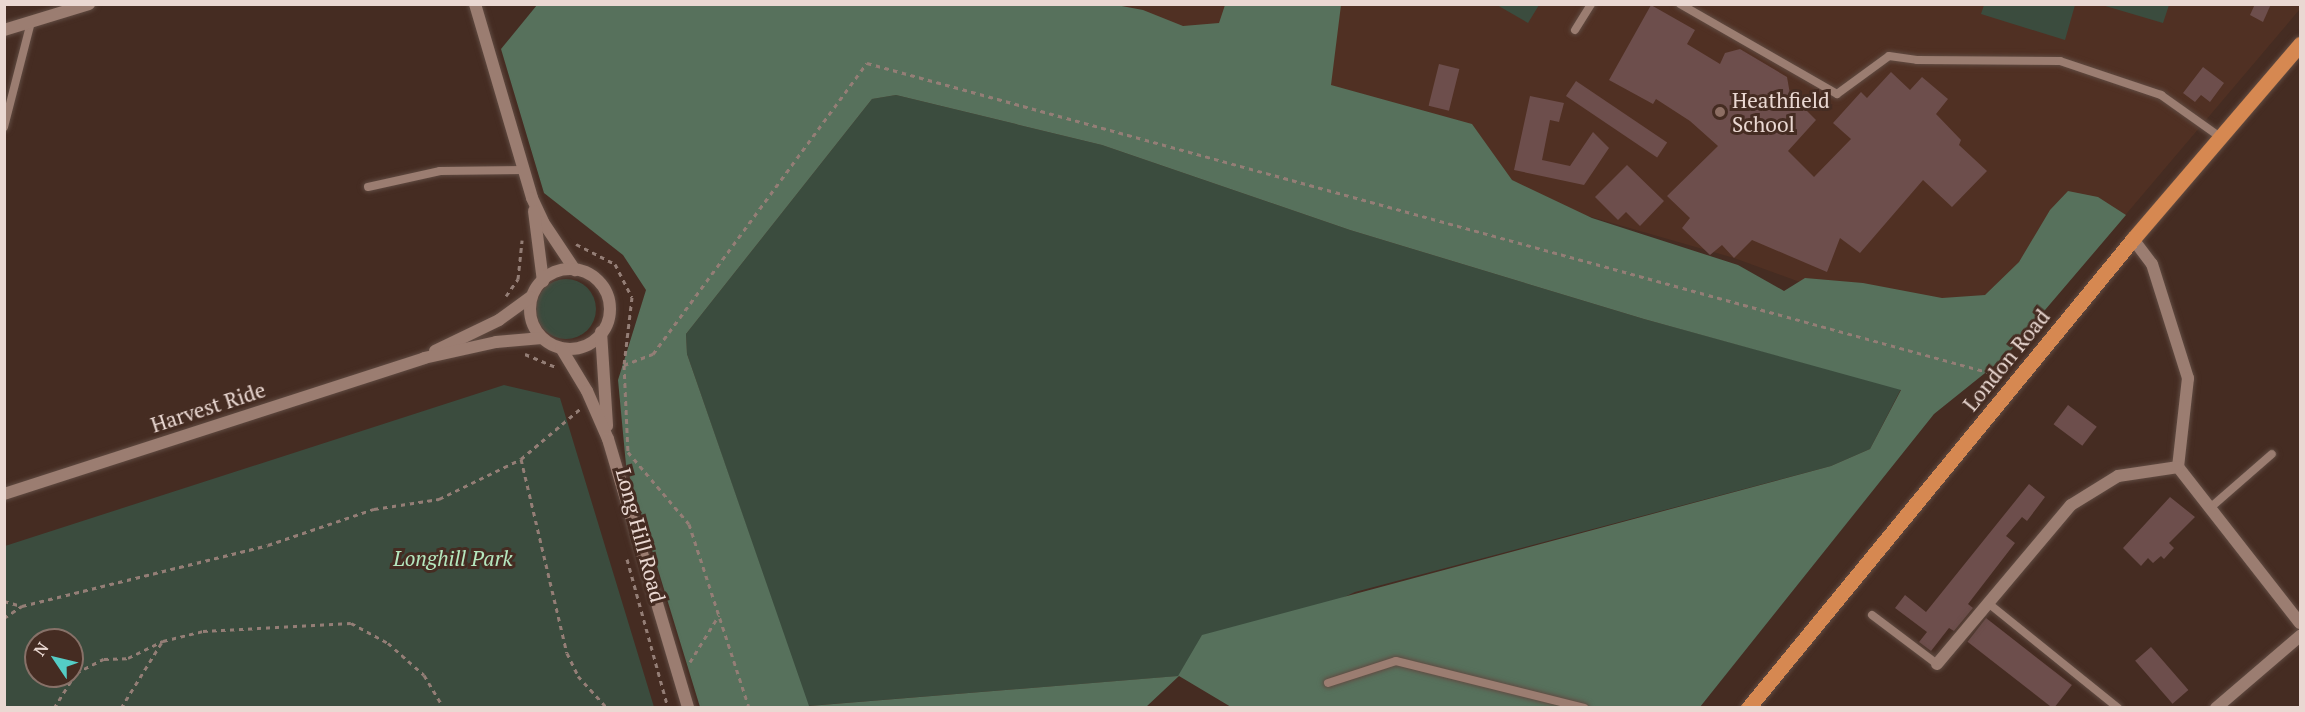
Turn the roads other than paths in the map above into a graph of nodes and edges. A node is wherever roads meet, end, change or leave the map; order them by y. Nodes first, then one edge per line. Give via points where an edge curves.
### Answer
1 (89, 4) edge
2 (475, 4) edge
3 (1591, 4) edge
4 (1680, 4) edge
5 (31, 22) junction
6 (4, 30) edge
7 (1575, 30) dead end
8 (2301, 44) edge
9 (4, 127) edge
10 (2220, 137) junction
11 (524, 170) junction
12 (368, 187) dead end
13 (532, 198) junction
14 (2133, 239) junction
15 (575, 270) junction
16 (543, 280) junction
17 (531, 297) junction
18 (601, 332) junction
19 (542, 338) junction
20 (561, 348) junction
21 (424, 357) junction
22 (608, 439) junction
23 (2272, 454) dead end
24 (2178, 467) junction
25 (4, 494) edge
26 (2210, 508) junction
27 (1988, 603) junction
28 (1872, 615) dead end
29 (2301, 623) edge
30 (2301, 636) edge
31 (1937, 664) joint
32 (1328, 683) dead end
33 (688, 708) edge
34 (1584, 708) edge
35 (1748, 708) edge
36 (2118, 708) edge
37 (2216, 708) edge

1 - 5 street
2 - 11 street
3 - 7 lane
4 - 10 lane via 1837,94 1889,56 1917,60 2060,61 2161,95
5 - 6 street
5 - 9 lane
8 - 10 main road, London Road
10 - 14 main road, London Road
11 - 12 lane via 440,171
11 - 13 street
13 - 15 street
13 - 16 street
14 - 24 street via 2152,264 2188,378
14 - 35 main road, London Road
15 - 16 street via 555,272
15 - 18 street via 593,277 606,293 609,315
16 - 17 street
17 - 19 street via 531,319
17 - 21 street, Harvest Ride via 499,320
18 - 20 street via 583,347
18 - 22 street, Long Hill Road
19 - 20 street
19 - 21 street, Harvest Ride via 496,342
20 - 22 street, Long Hill Road via 587,391
21 - 25 street, Harvest Ride
22 - 33 street, Long Hill Road
23 - 26 lane
24 - 26 street
24 - 27 street via 2118,476 2071,504
26 - 29 street
27 - 31 street
27 - 36 lane
28 - 31 lane
30 - 37 street
32 - 34 lane via 1396,661

